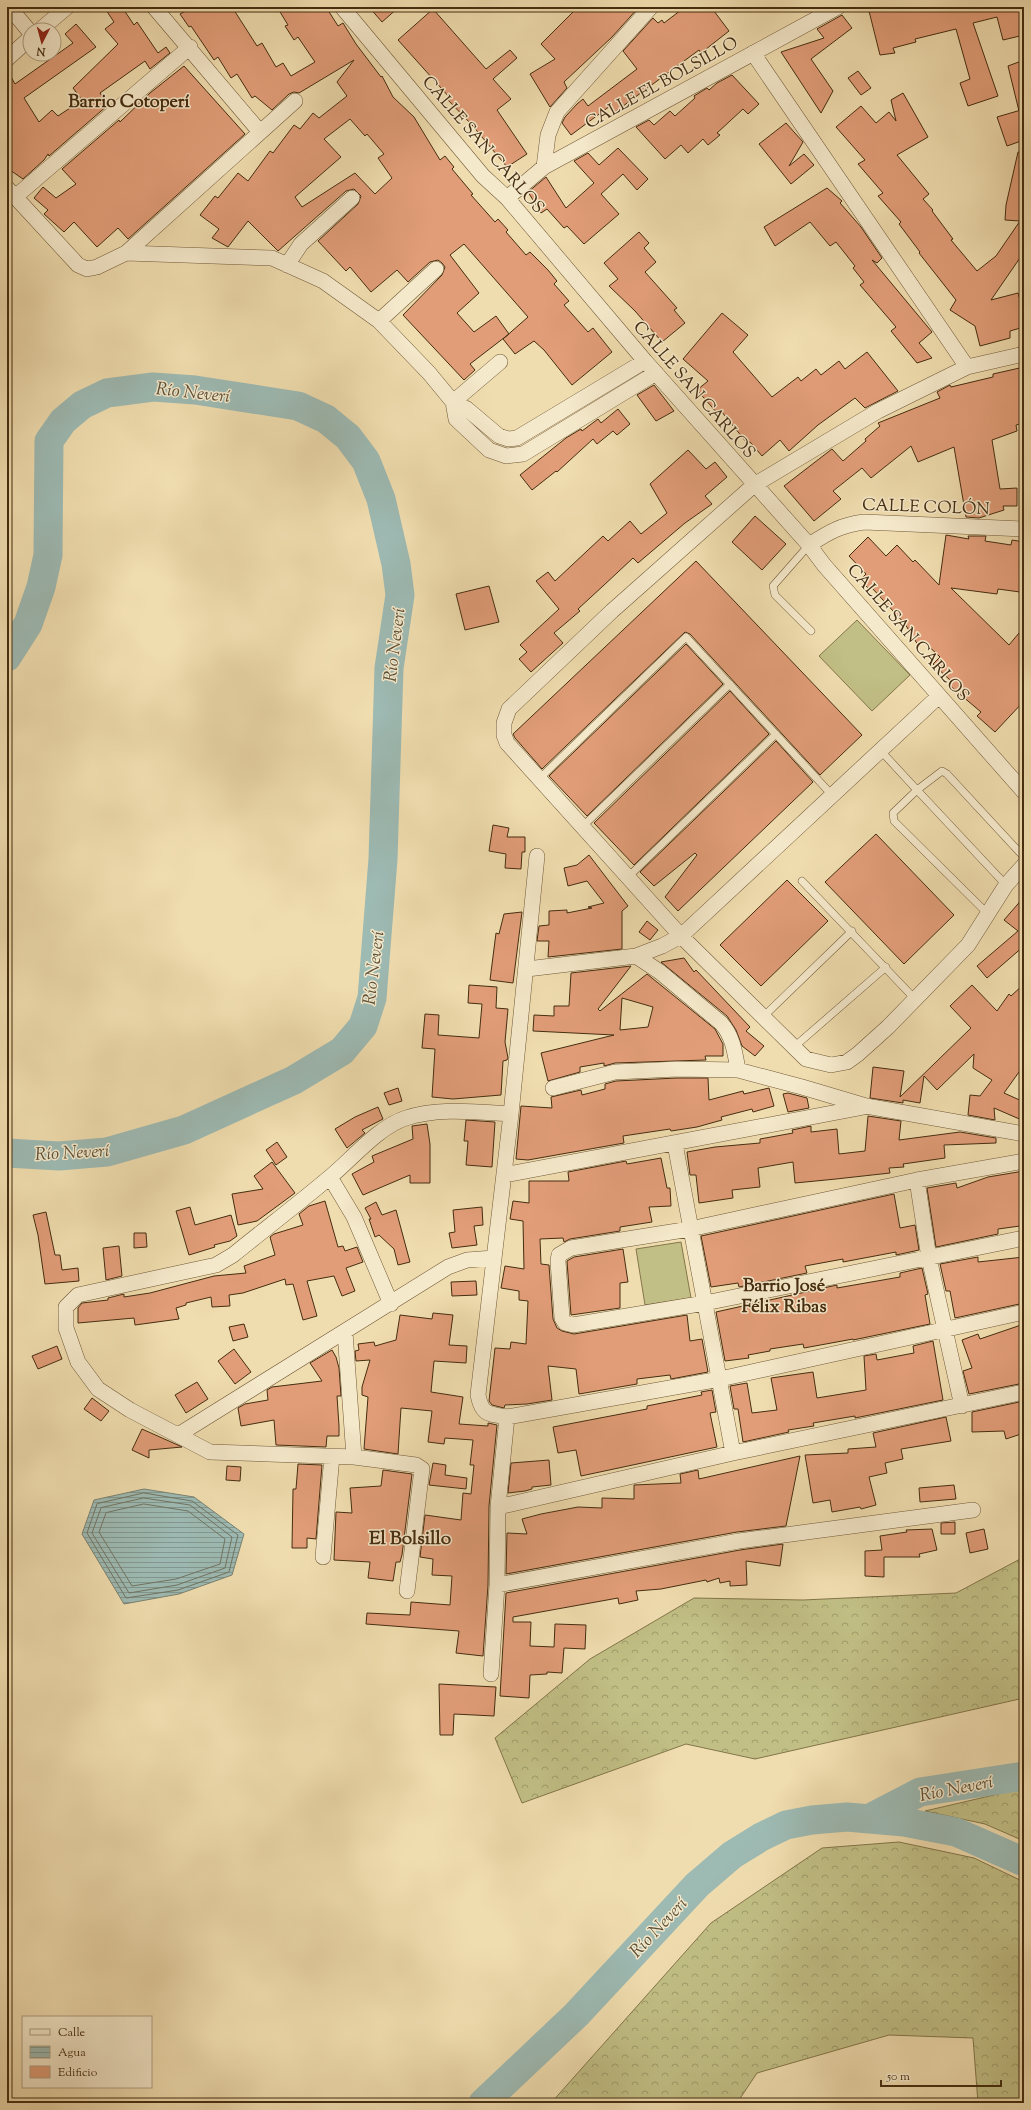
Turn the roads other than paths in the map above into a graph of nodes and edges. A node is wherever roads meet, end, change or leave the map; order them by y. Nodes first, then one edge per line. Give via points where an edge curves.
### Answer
1 (9, 7) edge
2 (67, 7) edge
3 (154, 7) edge
4 (342, 7) edge
5 (651, 7) edge
6 (838, 7) edge
7 (22, 22) edge
8 (49, 22) edge
9 (22, 45) edge
10 (190, 47) junction
11 (753, 53) junction
12 (7, 59) edge
13 (295, 100) dead end
14 (260, 132) junction
15 (544, 167) junction
16 (11, 193) edge
17 (352, 198) dead end
18 (507, 198) junction
19 (126, 253) junction
20 (287, 265) junction
21 (436, 269) dead end
22 (379, 321) junction
23 (1024, 354) edge
24 (645, 361) junction
25 (500, 362) dead end
26 (967, 367) junction
27 (656, 373) junction
28 (453, 402) junction
29 (754, 485) junction
30 (1024, 529) edge
31 (809, 545) junction
32 (811, 631) dead end
33 (730, 684) junction
34 (939, 696) junction
35 (776, 734) junction
36 (880, 750) junction
37 (539, 779) junction
38 (917, 790) junction
39 (1024, 792) edge
40 (832, 795) junction
41 (582, 826) junction
42 (537, 856) dead end
43 (1024, 857) edge
44 (1024, 865) edge
45 (628, 877) junction
46 (802, 881) dead end
47 (1006, 885) junction
48 (988, 914) junction
49 (852, 931) junction
50 (680, 936) junction
51 (636, 956) junction
52 (886, 968) junction
53 (527, 969) junction
54 (915, 999) junction
55 (763, 1017) junction
56 (794, 1047) junction
57 (738, 1070) junction
58 (553, 1088) dead end
59 (866, 1106) junction
60 (511, 1114) junction
61 (1024, 1134) edge
62 (674, 1144) junction
63 (1024, 1161) edge
64 (504, 1175) junction
65 (330, 1177) junction
66 (917, 1180) junction
67 (690, 1229) junction
68 (1024, 1238) edge
69 (494, 1258) junction
70 (929, 1258) junction
71 (705, 1303) junction
72 (391, 1304) junction
73 (1024, 1312) edge
74 (944, 1330) junction
75 (345, 1332) junction
76 (720, 1379) junction
77 (1024, 1392) edge
78 (962, 1406) junction
79 (507, 1417) junction
80 (178, 1435) junction
81 (733, 1453) junction
82 (332, 1456) junction
83 (354, 1457) junction
84 (498, 1507) junction
85 (973, 1510) dead end
86 (323, 1557) dead end
87 (497, 1585) junction
88 (407, 1591) dead end
89 (492, 1674) dead end

1 - 7 street
2 - 8 street
3 - 10 street
4 - 18 street, CALLE SAN CARLOS via 483,176
5 - 15 street via 557,112 548,135
6 - 11 street, CALLE EL BOLSILLO
9 - 12 street
10 - 14 street
10 - 16 street
11 - 15 street, CALLE EL BOLSILLO
11 - 26 street
13 - 14 street
14 - 19 street
15 - 18 street, CALLE EL BOLSILLO
16 - 19 street via 78,265 87,269 97,267
17 - 20 street via 301,244
18 - 24 street, CALLE SAN CARLOS
19 - 20 street via 272,258
20 - 22 street via 323,281
21 - 22 street
22 - 28 street
23 - 26 street
24 - 27 street, CALLE SAN CARLOS
24 - 28 street via 517,438 499,436 467,409
25 - 28 street
26 - 29 street via 878,411
27 - 28 street via 523,454 506,456 489,450 456,419
27 - 29 street, CALLE SAN CARLOS
29 - 31 street, CALLE SAN CARLOS
29 - 37 street via 612,611 509,709 504,723 504,735
30 - 31 street, CALLE COLÓN via 864,522 832,530
31 - 32 lane via 773,586 775,596
31 - 34 street, CALLE SAN CARLOS
33 - 35 lane
33 - 37 lane via 686,637
33 - 41 lane
34 - 36 street
34 - 39 street, CALLE SAN CARLOS
35 - 40 lane
35 - 45 lane
36 - 38 lane
36 - 40 street
37 - 41 street
38 - 43 lane via 944,772
38 - 47 lane
38 - 48 lane via 893,813 894,821
40 - 50 street
41 - 45 street
42 - 53 street
44 - 47 street
45 - 50 street
46 - 49 lane
47 - 48 street
48 - 54 street via 968,945
49 - 52 lane
49 - 55 lane
50 - 51 street
50 - 55 street
51 - 53 street
51 - 57 street via 660,972 727,1029
52 - 54 lane
52 - 56 lane
53 - 60 street
54 - 56 street via 888,1027 847,1062 831,1065 806,1059
55 - 56 street
57 - 58 street via 615,1072
57 - 59 street
59 - 61 street
59 - 62 street
60 - 64 street
60 - 65 street via 460,1111 428,1113 405,1118 379,1133
62 - 64 street
62 - 67 street
63 - 66 street
64 - 69 street
65 - 72 street via 354,1217
65 - 80 street via 233,1255 216,1265 78,1295 66,1308 66,1328 78,1362 98,1389 130,1410
66 - 67 street
66 - 70 street
67 - 71 street
67 - 71 street via 564,1251 559,1255 558,1261 562,1318 565,1323 573,1324
68 - 70 street
69 - 72 street via 467,1260 448,1267
69 - 79 street via 478,1395 480,1407 486,1414
70 - 71 street
70 - 74 street
71 - 76 street
72 - 75 street
73 - 74 street
74 - 76 street
74 - 78 street
75 - 80 street
75 - 83 street
76 - 79 street
76 - 81 street
77 - 78 street
78 - 81 street
79 - 84 street
80 - 82 street via 210,1452
81 - 84 street
82 - 83 street
82 - 86 street
83 - 88 street via 416,1465 422,1469
84 - 87 street
85 - 87 street via 739,1541
87 - 89 street

